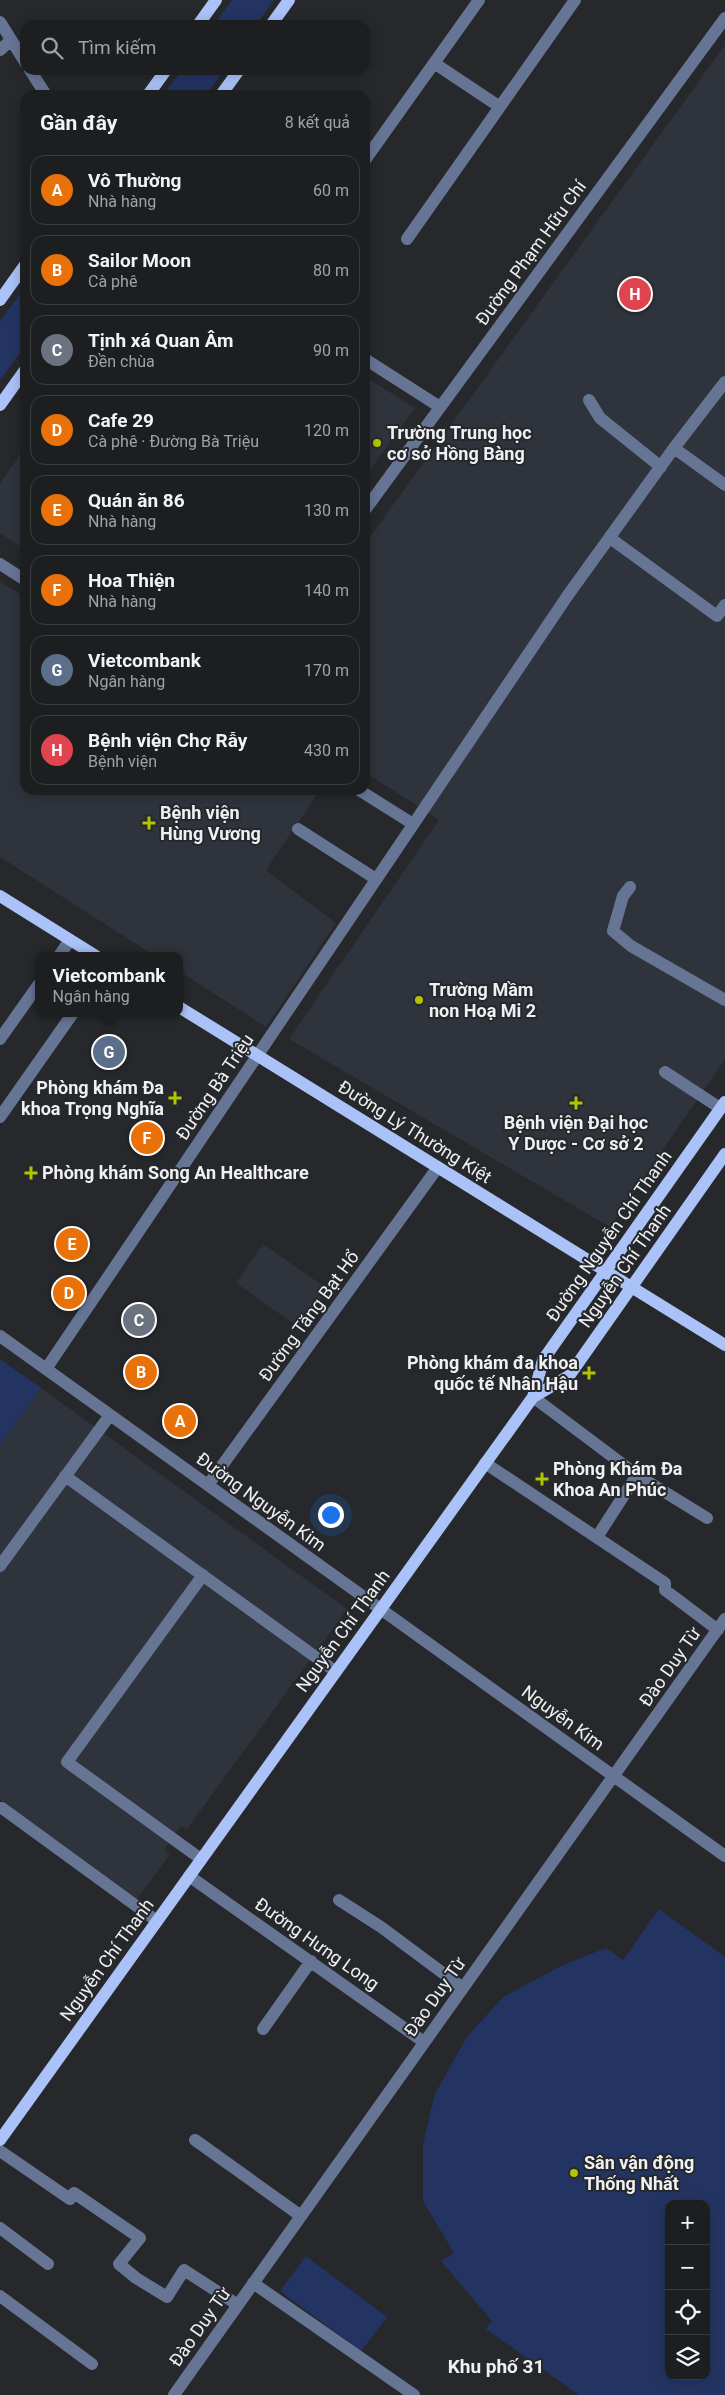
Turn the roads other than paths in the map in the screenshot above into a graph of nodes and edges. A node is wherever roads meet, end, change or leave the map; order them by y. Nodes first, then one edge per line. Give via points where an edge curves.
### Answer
1 (216, 0) edge
2 (289, 0) edge
3 (479, 0) edge
4 (575, 0) edge
5 (725, 18) edge
6 (202, 20) edge
7 (275, 20) edge
8 (0, 22) edge
9 (11, 40) junction
10 (0, 50) edge
11 (20, 54) edge
12 (434, 63) junction
13 (33, 75) edge
14 (162, 75) edge
15 (235, 75) edge
16 (43, 90) edge
17 (152, 90) edge
18 (225, 90) edge
19 (500, 107) junction
20 (370, 153) edge
21 (407, 239) dead end
22 (20, 272) edge
23 (0, 300) edge
24 (370, 362) edge
25 (20, 377) edge
26 (725, 382) edge
27 (589, 400) dead end
28 (0, 404) edge
29 (440, 408) junction
30 (674, 448) junction
31 (661, 467) junction
32 (725, 485) edge
33 (370, 503) edge
34 (610, 538) junction
35 (0, 564) edge
36 (20, 577) edge
37 (725, 605) edge
38 (367, 795) edge
39 (413, 824) junction
40 (298, 829) dead end
41 (376, 879) junction
42 (630, 887) dead end
43 (0, 896) edge
44 (70, 940) junction
45 (62, 952) edge
46 (90, 952) edge
47 (35, 990) edge
48 (725, 1000) edge
49 (183, 1009) edge
50 (70, 1017) edge
51 (0, 1039) edge
52 (257, 1055) junction
53 (665, 1072) dead end
54 (723, 1105) edge
55 (0, 1117) edge
56 (725, 1154) edge
57 (438, 1167) junction
58 (606, 1271) junction
59 (632, 1287) junction
60 (0, 1336) edge
61 (725, 1344) edge
62 (46, 1369) junction
63 (533, 1397) junction
64 (110, 1415) junction
65 (485, 1463) junction
66 (637, 1475) junction
67 (65, 1476) junction
68 (208, 1485) junction
69 (707, 1518) dead end
70 (597, 1537) junction
71 (0, 1566) edge
72 (202, 1575) junction
73 (380, 1608) junction
74 (721, 1625) edge
75 (336, 1671) junction
76 (614, 1776) junction
77 (2, 1808) dead end
78 (725, 1856) edge
79 (201, 1859) junction
80 (189, 1876) junction
81 (339, 1900) dead end
82 (157, 1922) junction
83 (311, 1961) junction
84 (463, 1988) junction
85 (263, 2029) dead end
86 (424, 2042) junction
87 (0, 2140) edge
88 (195, 2140) dead end
89 (0, 2151) edge
90 (301, 2216) junction
91 (0, 2228) edge
92 (48, 2264) dead end
93 (253, 2283) junction
94 (0, 2296) edge
95 (238, 2305) junction
96 (92, 2364) dead end
97 (174, 2395) edge
98 (414, 2395) edge

1 - 6 main road
2 - 7 main road
3 - 12 street
4 - 19 street
5 - 29 street, Đường Phạm Hữu Chí
8 - 9 street
9 - 10 street
9 - 11 street
12 - 19 street
12 - 20 street
13 - 16 street
14 - 17 main road
15 - 18 main road
19 - 21 street
22 - 23 main road
24 - 29 street
25 - 28 main road
26 - 30 street, Đường Bà Triệu
27 - 31 street via 600,418
29 - 33 street, Đường Phạm Hữu Chí
30 - 31 street, Đường Bà Triệu
30 - 32 street
31 - 34 street, Đường Bà Triệu
34 - 37 street via 718,616
34 - 39 street, Đường Bà Triệu
35 - 36 street
38 - 39 street
39 - 41 street, Đường Bà Triệu
40 - 41 street
41 - 52 street, Đường Bà Triệu
42 - 48 street via 613,931 631,946
43 - 44 main road
44 - 45 street
44 - 46 main road
47 - 51 street
49 - 52 main road, Đường Lý Thường Kiệt
50 - 55 street
52 - 57 main road, Đường Lý Thường Kiệt
52 - 62 street, Đường Bà Triệu
53 - 54 street
54 - 58 main road, Đường Nguyễn Chí Thanh
56 - 59 main road, Nguyễn Chí Thanh
57 - 58 main road, Đường Lý Thường Kiệt
57 - 68 street, Đường Tăng Bạt Hổ
58 - 59 main road, Đường Lý Thường Kiệt
58 - 63 main road, Đường Nguyễn Chí Thanh via 543,1360
59 - 61 main road, Đường Lý Thường Kiệt
59 - 63 main road, Nguyễn Chí Thanh via 569,1376
60 - 62 street, Đường Nguyễn Kim
62 - 64 street, Đường Nguyễn Kim
63 - 65 main road, Nguyễn Chí Thanh
63 - 66 street
64 - 67 street
64 - 68 street, Đường Nguyễn Kim
65 - 70 street
65 - 73 main road, Nguyễn Chí Thanh
66 - 69 street
66 - 70 street
67 - 71 street
67 - 72 street
68 - 73 street, Đường Nguyễn Kim
70 - 74 street via 666,1583 665,1590
72 - 75 street
72 - 79 street via 67,1762
73 - 75 main road, Nguyễn Chí Thanh
73 - 76 street, Nguyễn Kim
74 - 76 street, Đào Duy Từ
75 - 79 main road, Nguyễn Chí Thanh
76 - 78 street, Nguyễn Kim
76 - 84 street, Đào Duy Từ
77 - 82 street
79 - 80 main road, Nguyễn Chí Thanh
80 - 82 main road, Nguyễn Chí Thanh
80 - 83 street, Đường Hưng Long
81 - 84 street
82 - 87 main road, Nguyễn Chí Thanh
83 - 85 street
83 - 86 street, Đường Hưng Long
84 - 86 street, Đào Duy Từ
86 - 90 street, Đào Duy Từ
88 - 90 street
89 - 95 street via 70,2199 74,2193 140,2238 119,2264 136,2278 167,2297 184,2270
90 - 93 street, Đào Duy Từ
91 - 92 street
93 - 95 street, Đào Duy Từ
93 - 98 street
94 - 96 street
95 - 97 street, Đào Duy Từ

